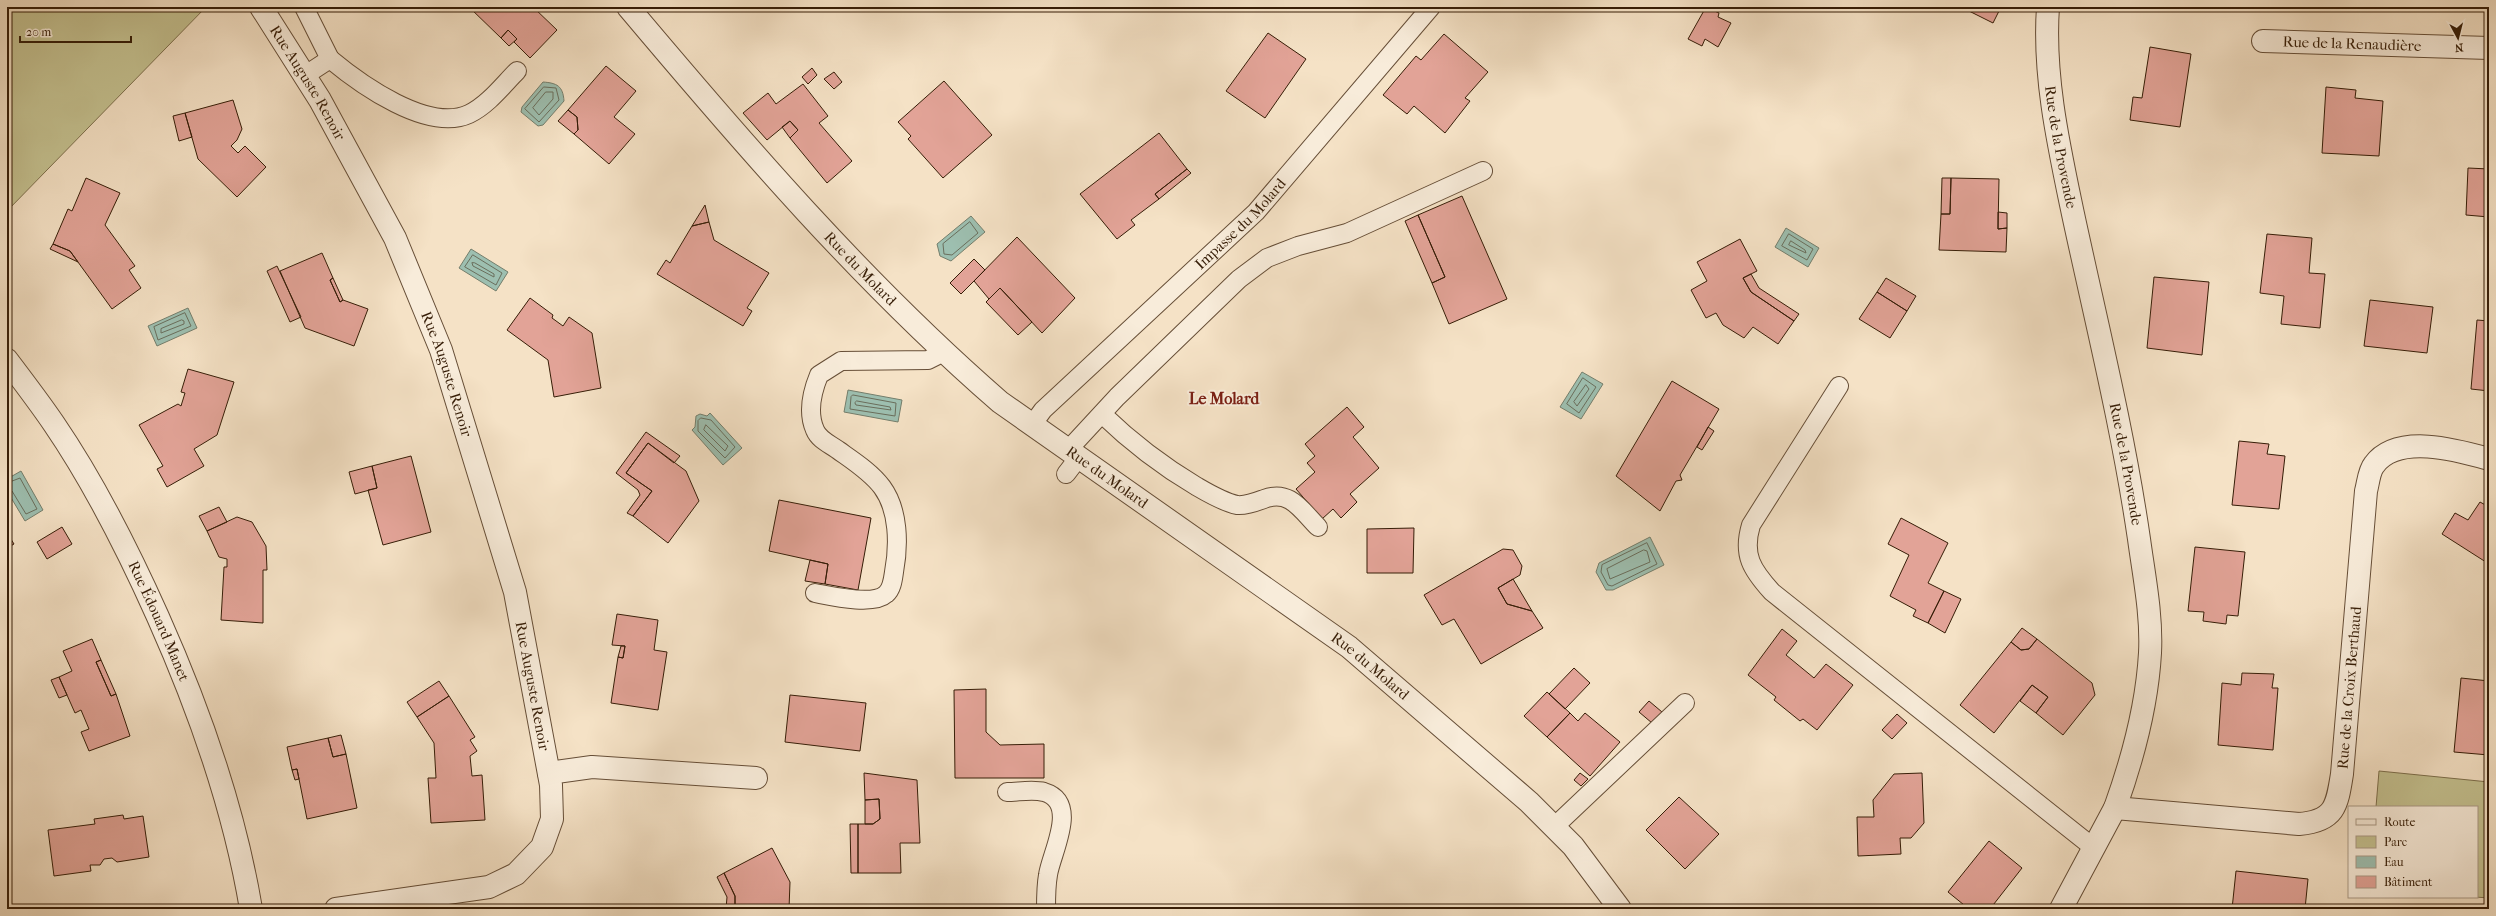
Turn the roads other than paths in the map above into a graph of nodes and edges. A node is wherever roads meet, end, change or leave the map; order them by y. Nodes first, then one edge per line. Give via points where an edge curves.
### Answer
1 (261, 7) edge
2 (304, 7) edge
3 (628, 7) edge
4 (1431, 7) edge
5 (2048, 7) edge
6 (2263, 41) dead end
7 (2489, 48) edge
8 (330, 59) junction
9 (517, 71) dead end
10 (304, 76) junction
11 (1484, 171) dead end
12 (942, 350) junction
13 (7, 360) edge
14 (1839, 386) dead end
15 (1102, 414) junction
16 (1032, 425) junction
17 (2489, 460) edge
18 (1071, 461) junction
19 (1318, 527) dead end
20 (815, 593) dead end
21 (1685, 703) dead end
22 (549, 773) junction
23 (756, 778) dead end
24 (1007, 792) dead end
25 (2115, 808) junction
26 (1554, 827) junction
27 (2094, 848) junction
28 (251, 909) edge
29 (336, 909) edge
30 (1046, 909) edge
31 (1620, 909) edge
32 (2061, 909) edge

1 - 10 street, Rue Auguste Renoir
2 - 8 lane
3 - 12 street, Rue du Molard via 722,119 860,271
4 - 16 lane, Impasse du Molard via 1272,195 1043,410
5 - 25 street, Rue de la Provende via 2046,29 2049,67 2061,156 2133,496 2147,596 2150,651 2146,692 2129,766
6 - 7 street, Rue de la Renaudière
8 - 9 lane via 368,89 422,114 440,117 469,114 481,106
8 - 10 lane
10 - 22 street, Rue Auguste Renoir via 395,238 441,350 515,592
11 - 15 lane via 1347,233 1298,246 1267,258 1240,280
12 - 16 street, Rue du Molard via 1000,402
12 - 20 lane via 928,360 841,361 819,374 811,400 815,431 882,487 890,503 896,529 897,554 892,584 886,594 877,599 864,600
13 - 28 street, Rue Édouard Manet via 54,424 125,543 186,680 221,780 244,866
14 - 27 lane via 1751,525 1746,540 1749,558 1757,576 1772,592
15 - 18 lane
15 - 19 lane via 1162,466 1213,495 1238,505 1253,503 1274,495 1283,496 1291,500
16 - 18 street, Rue du Molard
17 - 25 street, Rue de la Croix Berthaud via 2459,451 2419,446 2387,452 2373,466 2366,491 2342,774 2338,801 2331,814 2317,823 2299,824
18 - 26 street, Rue du Molard via 1349,647 1529,802
21 - 26 lane
22 - 23 street via 592,767
22 - 29 street, Rue Auguste Renoir via 552,819 542,847 516,874 489,887
24 - 30 lane via 1043,792 1053,796 1059,806 1061,833 1048,874
25 - 27 street, Rue de la Provende
26 - 31 street, Rue du Molard via 1573,846
27 - 32 street, Rue de la Provende

